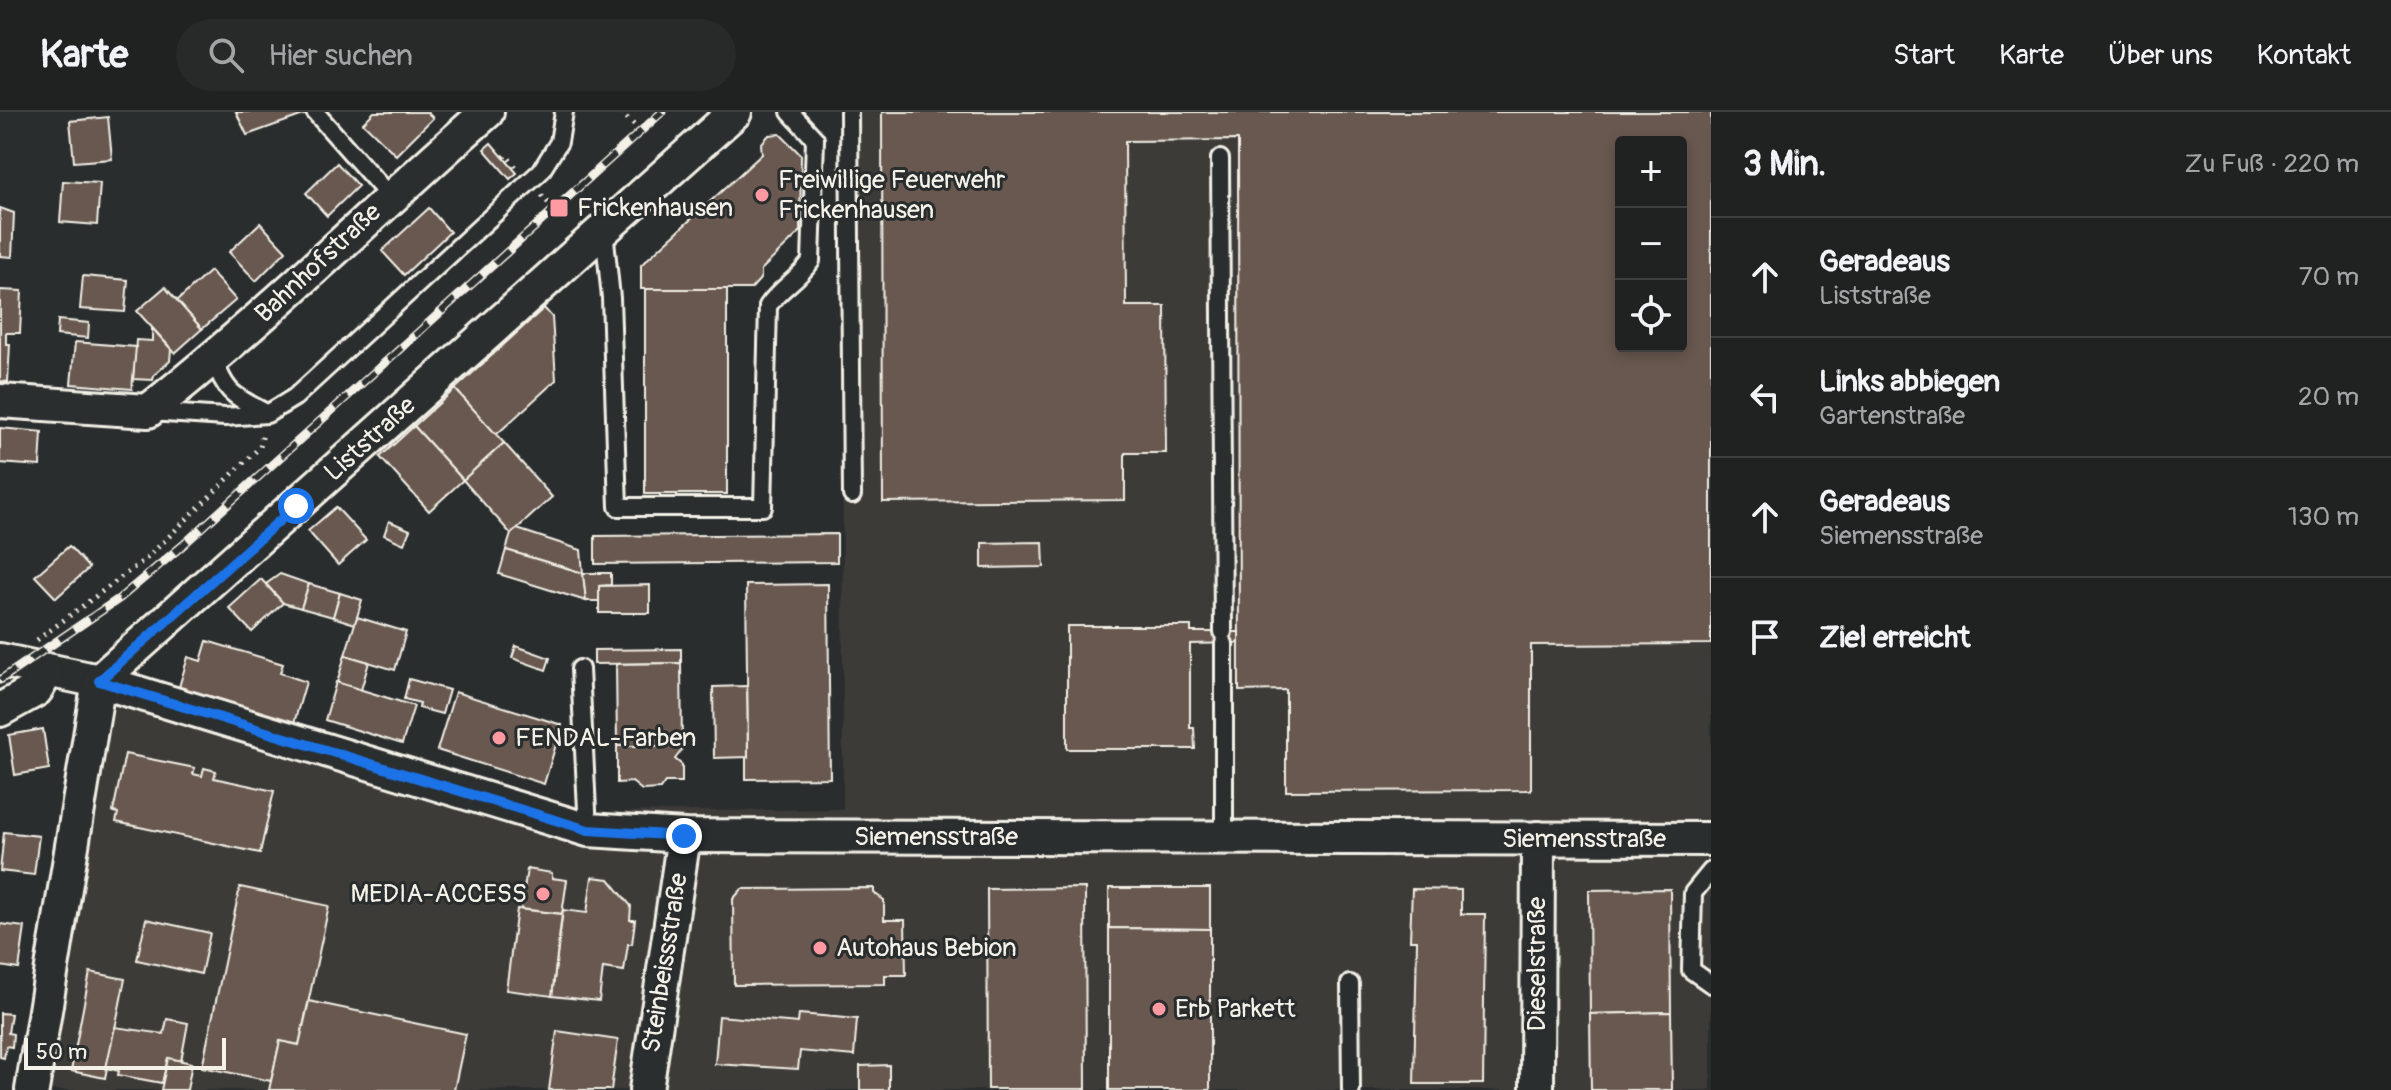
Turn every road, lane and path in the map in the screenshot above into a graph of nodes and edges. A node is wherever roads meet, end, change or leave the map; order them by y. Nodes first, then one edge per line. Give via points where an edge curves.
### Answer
1 (315, 112) edge
2 (487, 112) edge
3 (564, 112) edge
4 (621, 112) edge
5 (735, 112) edge
6 (790, 112) edge
7 (849, 112) edge
8 (635, 126) dead end
9 (1220, 159) dead end
10 (390, 197) junction
11 (603, 228) junction
12 (214, 359) junction
13 (0, 401) edge
14 (148, 411) junction
15 (267, 414) junction
16 (852, 495) dead end
17 (3, 661) edge
18 (580, 669) dead end
19 (47, 672) junction
20 (99, 681) junction
21 (0, 710) edge
22 (588, 830) junction
23 (684, 836) junction
24 (1224, 837) junction
25 (1538, 838) junction
26 (1711, 839) edge
27 (1711, 871) edge
28 (1350, 984) dead end
29 (1711, 984) edge
30 (32, 1090) edge
31 (646, 1090) edge
32 (1351, 1090) edge
33 (1537, 1090) edge

1 - 10 lane
2 - 10 street, Bahnhofstraße
3 - 15 lane via 559,142 541,171 295,397
4 - 8 path
5 - 11 street, Liststraße
6 - 11 lane via 815,139 811,261 768,306 763,507 618,507 611,298
7 - 16 lane
9 - 24 lane
10 - 12 street, Bahnhofstraße
11 - 20 street, Liststraße
12 - 14 street, Bahnhofstraße
12 - 15 lane via 230,393
13 - 14 street
14 - 15 lane via 225,417
15 - 17 path via 260,447 147,558
17 - 19 street, Siemensstraße
18 - 22 lane
19 - 20 street, Siemensstraße
19 - 21 street via 36,690
20 - 22 street, Siemensstraße
20 - 30 street
22 - 23 street, Siemensstraße
23 - 24 street, Siemensstraße
23 - 31 street, Steinbeissstraße
24 - 25 street, Siemensstraße
25 - 26 street, Siemensstraße
25 - 33 street, Dieselstraße
27 - 29 lane via 1693,893 1691,970
28 - 32 lane

